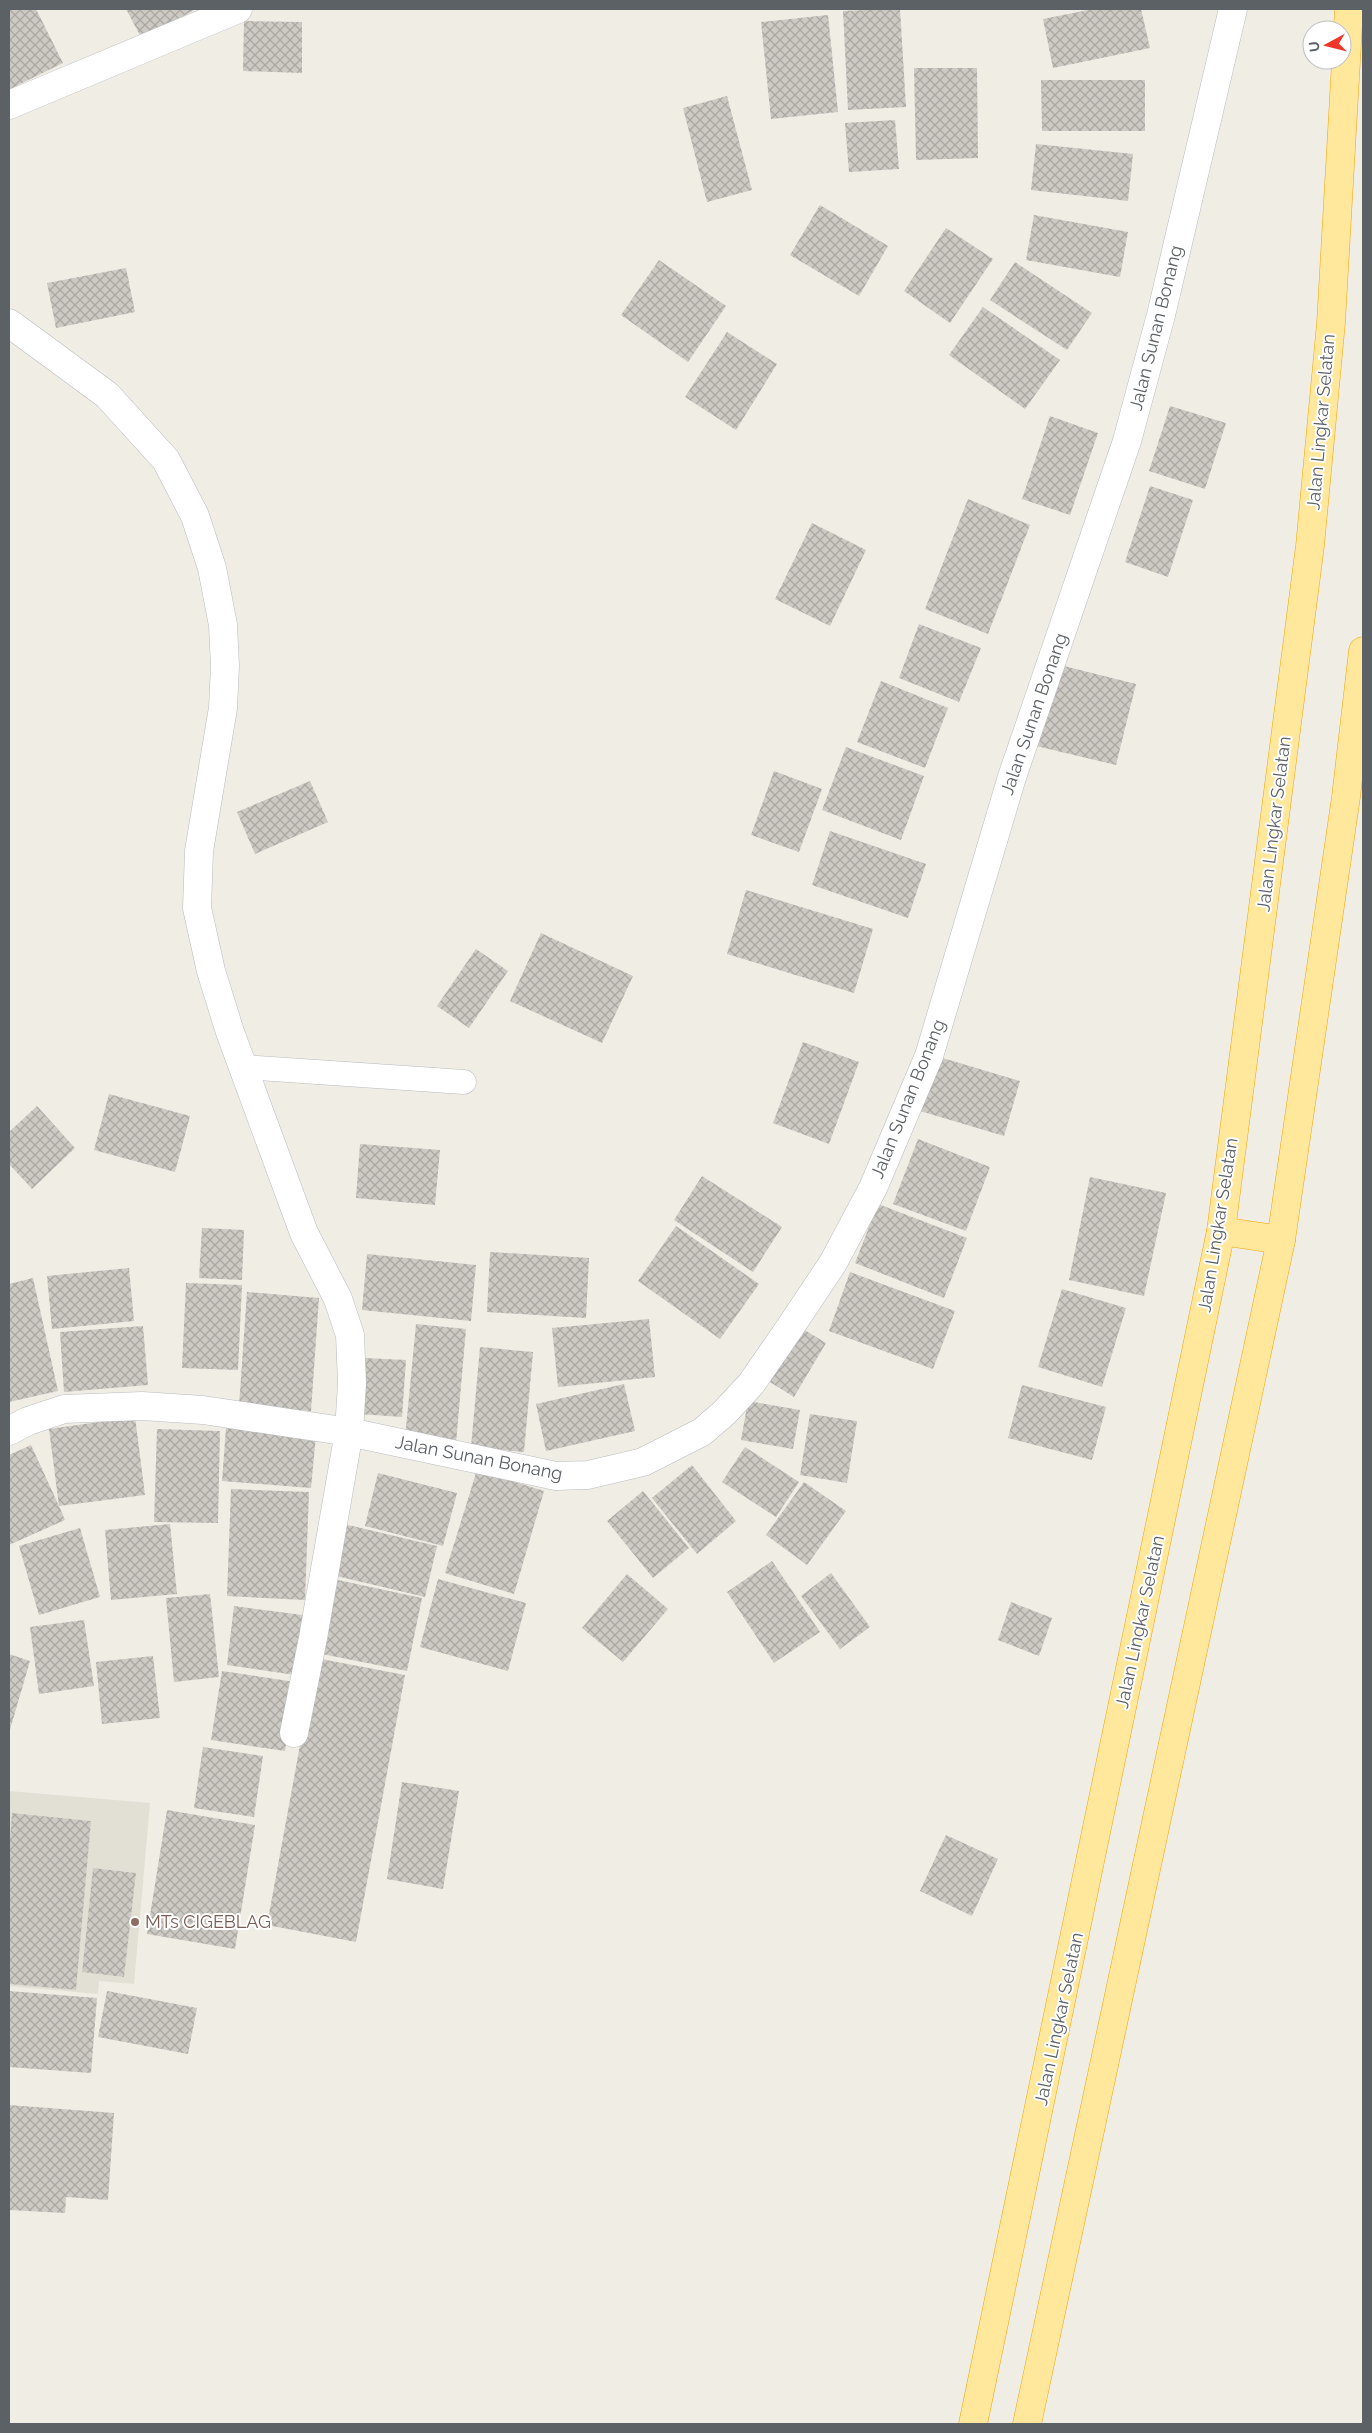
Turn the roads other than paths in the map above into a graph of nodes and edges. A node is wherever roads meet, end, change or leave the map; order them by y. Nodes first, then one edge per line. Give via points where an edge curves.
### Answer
1 (238, 9) edge
2 (1232, 9) edge
3 (1350, 9) edge
4 (9, 105) edge
5 (9, 323) edge
6 (1363, 650) edge
7 (244, 1067) junction
8 (464, 1082) dead end
9 (1221, 1231) junction
10 (1282, 1240) junction
11 (9, 1430) edge
12 (349, 1432) junction
13 (294, 1733) dead end
14 (974, 2424) edge
15 (1027, 2424) edge

1 - 4 street
2 - 12 street, Jalan Sunan Bonang via 1162,315 1127,441 1012,776 929,1056 872,1188 833,1263 751,1384 702,1432 643,1462 588,1475 556,1476
3 - 9 highway, Jalan Lingkar Selatan via 1330,323 1310,546
5 - 7 street via 107,395 166,460 194,516 212,568 224,625 225,666 223,708 199,851 197,908 211,971
6 - 10 highway via 1346,797
7 - 8 lane
7 - 12 street via 304,1233 338,1299 350,1334
9 - 10 highway
9 - 14 highway, Jalan Lingkar Selatan
10 - 15 highway
11 - 12 street, Jalan Sunan Bonang via 64,1409 142,1406 203,1410
12 - 13 street

